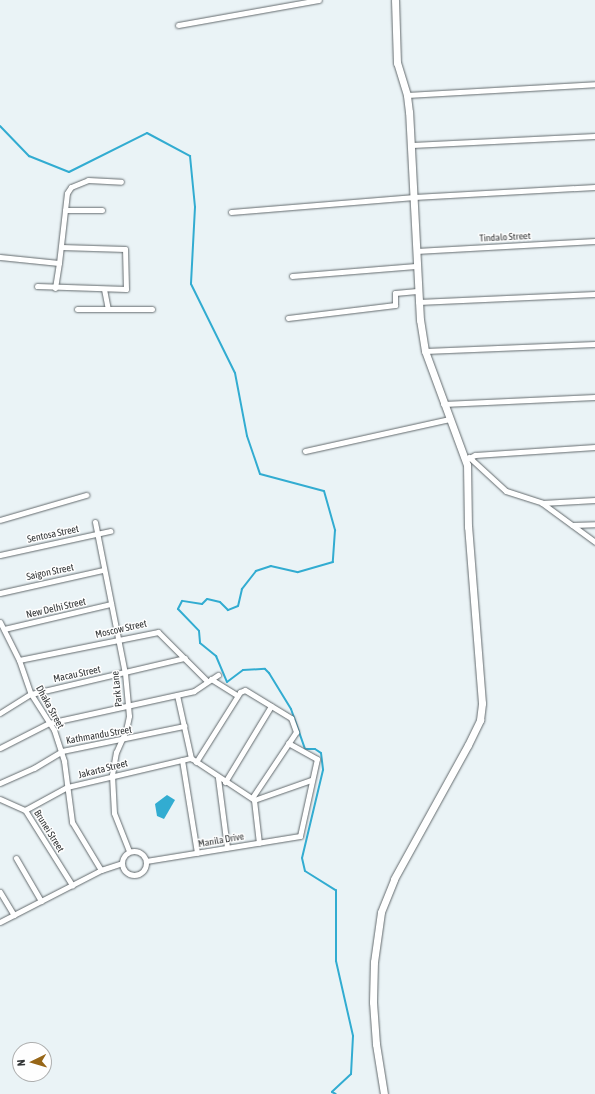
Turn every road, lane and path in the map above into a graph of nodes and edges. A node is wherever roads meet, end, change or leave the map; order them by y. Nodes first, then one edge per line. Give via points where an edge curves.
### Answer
1 (319, 0) edge
2 (394, 0) edge
3 (178, 25) dead end
4 (595, 84) edge
5 (407, 95) junction
6 (595, 136) edge
7 (412, 145) junction
8 (121, 182) dead end
9 (595, 187) edge
10 (414, 197) junction
11 (65, 210) junction
12 (102, 210) dead end
13 (231, 212) dead end
14 (595, 241) edge
15 (61, 247) junction
16 (416, 251) junction
17 (0, 257) edge
18 (58, 263) junction
19 (416, 266) junction
20 (292, 276) dead end
21 (37, 286) dead end
22 (55, 288) junction
23 (104, 289) junction
24 (417, 291) junction
25 (595, 294) edge
26 (418, 302) junction
27 (77, 309) dead end
28 (108, 309) junction
29 (152, 309) dead end
30 (288, 318) dead end
31 (595, 344) edge
32 (425, 351) junction
33 (595, 396) edge
34 (443, 404) junction
35 (450, 419) junction
36 (595, 447) edge
37 (305, 451) dead end
38 (468, 459) junction
39 (86, 495) dead end
40 (595, 500) edge
41 (542, 504) junction
42 (0, 520) edge
43 (95, 522) dead end
44 (595, 524) edge
45 (572, 525) junction
46 (110, 532) dead end
47 (97, 534) junction
48 (595, 542) edge
49 (0, 555) edge
50 (103, 570) junction
51 (0, 593) edge
52 (111, 604) junction
53 (0, 622) edge
54 (4, 629) junction
55 (118, 640) junction
56 (185, 658) junction
57 (19, 660) junction
58 (125, 673) junction
59 (218, 675) dead end
60 (209, 680) junction
61 (31, 694) junction
62 (177, 695) junction
63 (237, 695) junction
64 (128, 706) junction
65 (271, 706) junction
66 (0, 713) edge
67 (49, 723) junction
68 (184, 726) junction
69 (121, 741) junction
70 (288, 743) junction
71 (0, 748) edge
72 (62, 751) junction
73 (191, 758) junction
74 (182, 760) junction
75 (196, 762) junction
76 (112, 775) junction
77 (218, 778) junction
78 (311, 780) junction
79 (225, 782) junction
80 (0, 783) edge
81 (67, 787) junction
82 (0, 799) edge
83 (253, 799) junction
84 (25, 810) junction
85 (260, 842) junction
86 (227, 848) junction
87 (129, 851) junction
88 (197, 853) junction
89 (16, 858) dead end
90 (146, 861) junction
91 (122, 864) junction
92 (101, 870) junction
93 (72, 885) junction
94 (0, 892) edge
95 (41, 901) junction
96 (14, 915) junction
97 (0, 922) edge
98 (384, 1094) edge

1 - 3 street
2 - 5 street via 397,63
4 - 5 street
5 - 7 street
6 - 7 street
7 - 10 street
8 - 11 street via 88,180 77,183 68,193
9 - 10 street
10 - 13 street
10 - 16 street
11 - 12 street
11 - 15 street
14 - 16 street, Tindalo Street
15 - 18 street
15 - 23 street via 125,249 126,289
16 - 19 street
17 - 18 street
18 - 22 street
19 - 20 street
19 - 24 street
21 - 22 street
22 - 23 street
23 - 28 street
24 - 26 street
24 - 30 street via 395,293 395,305
25 - 26 street
26 - 32 street
27 - 28 street
28 - 29 street
31 - 32 street
32 - 34 street
33 - 34 street
34 - 35 street
35 - 37 street
35 - 38 street
36 - 38 street
38 - 41 street via 506,491
38 - 98 street via 468,527 482,703 480,720 394,879 381,912 374,962 373,1002 376,1044
39 - 42 street
40 - 41 street
41 - 45 street
43 - 47 street, Park Lane
44 - 45 street
45 - 48 street
46 - 47 street, Sentosa Street
47 - 49 street, Sentosa Street
47 - 50 street, Park Lane
50 - 51 street, Saigon Street
50 - 52 street, Park Lane
52 - 54 street, New Delhi Street
52 - 55 street, Park Lane
53 - 54 street, Dhaka Street
54 - 57 street, Dhaka Street
55 - 56 street, Moscow Street via 158,632
55 - 57 street, Moscow Street
55 - 58 street, Park Lane
56 - 58 street, Macau Street
56 - 60 street, Moscow Street
57 - 61 street, Dhaka Street
58 - 61 street, Macau Street
58 - 64 street, Park Lane
59 - 60 street
60 - 62 street via 194,691
60 - 63 street, Moscow Street
61 - 66 street, Macau Street
61 - 67 street, Dhaka Street
62 - 64 street
62 - 68 street
63 - 65 street via 245,690
63 - 75 street
64 - 67 street
64 - 69 street, Park Lane via 126,730
65 - 70 street via 290,718 296,732
65 - 79 street
67 - 71 street
67 - 72 street, Dhaka Street
68 - 69 street, Kathmandu Street
68 - 73 street
69 - 72 street, Kathmandu Street
69 - 76 street, Park Lane
70 - 78 street via 317,759
70 - 83 street
72 - 80 street, Kathmandu Street via 34,768
72 - 81 street, Dhaka Street
73 - 74 street, Jakarta Street
73 - 75 street
74 - 76 street, Jakarta Street
74 - 88 street
75 - 77 street
76 - 81 street, Jakarta Street
76 - 87 street, Park Lane via 114,813
77 - 79 street
77 - 86 street
78 - 83 street
78 - 85 street, Manila Drive via 300,836
79 - 83 street
81 - 84 street, Jakarta Street
81 - 92 street, Dhaka Street via 72,822
82 - 84 street, Brunei Street
83 - 85 street
84 - 93 street, Brunei Street
85 - 86 street, Manila Drive
86 - 88 street, Manila Drive
87 - 90 street via 140,852
87 - 91 street via 124,856
88 - 90 street, Manila Drive
89 - 95 street
90 - 91 street via 144,869 135,875 125,870
91 - 92 street
92 - 93 street
93 - 95 street
94 - 96 street
95 - 96 street
96 - 97 street

